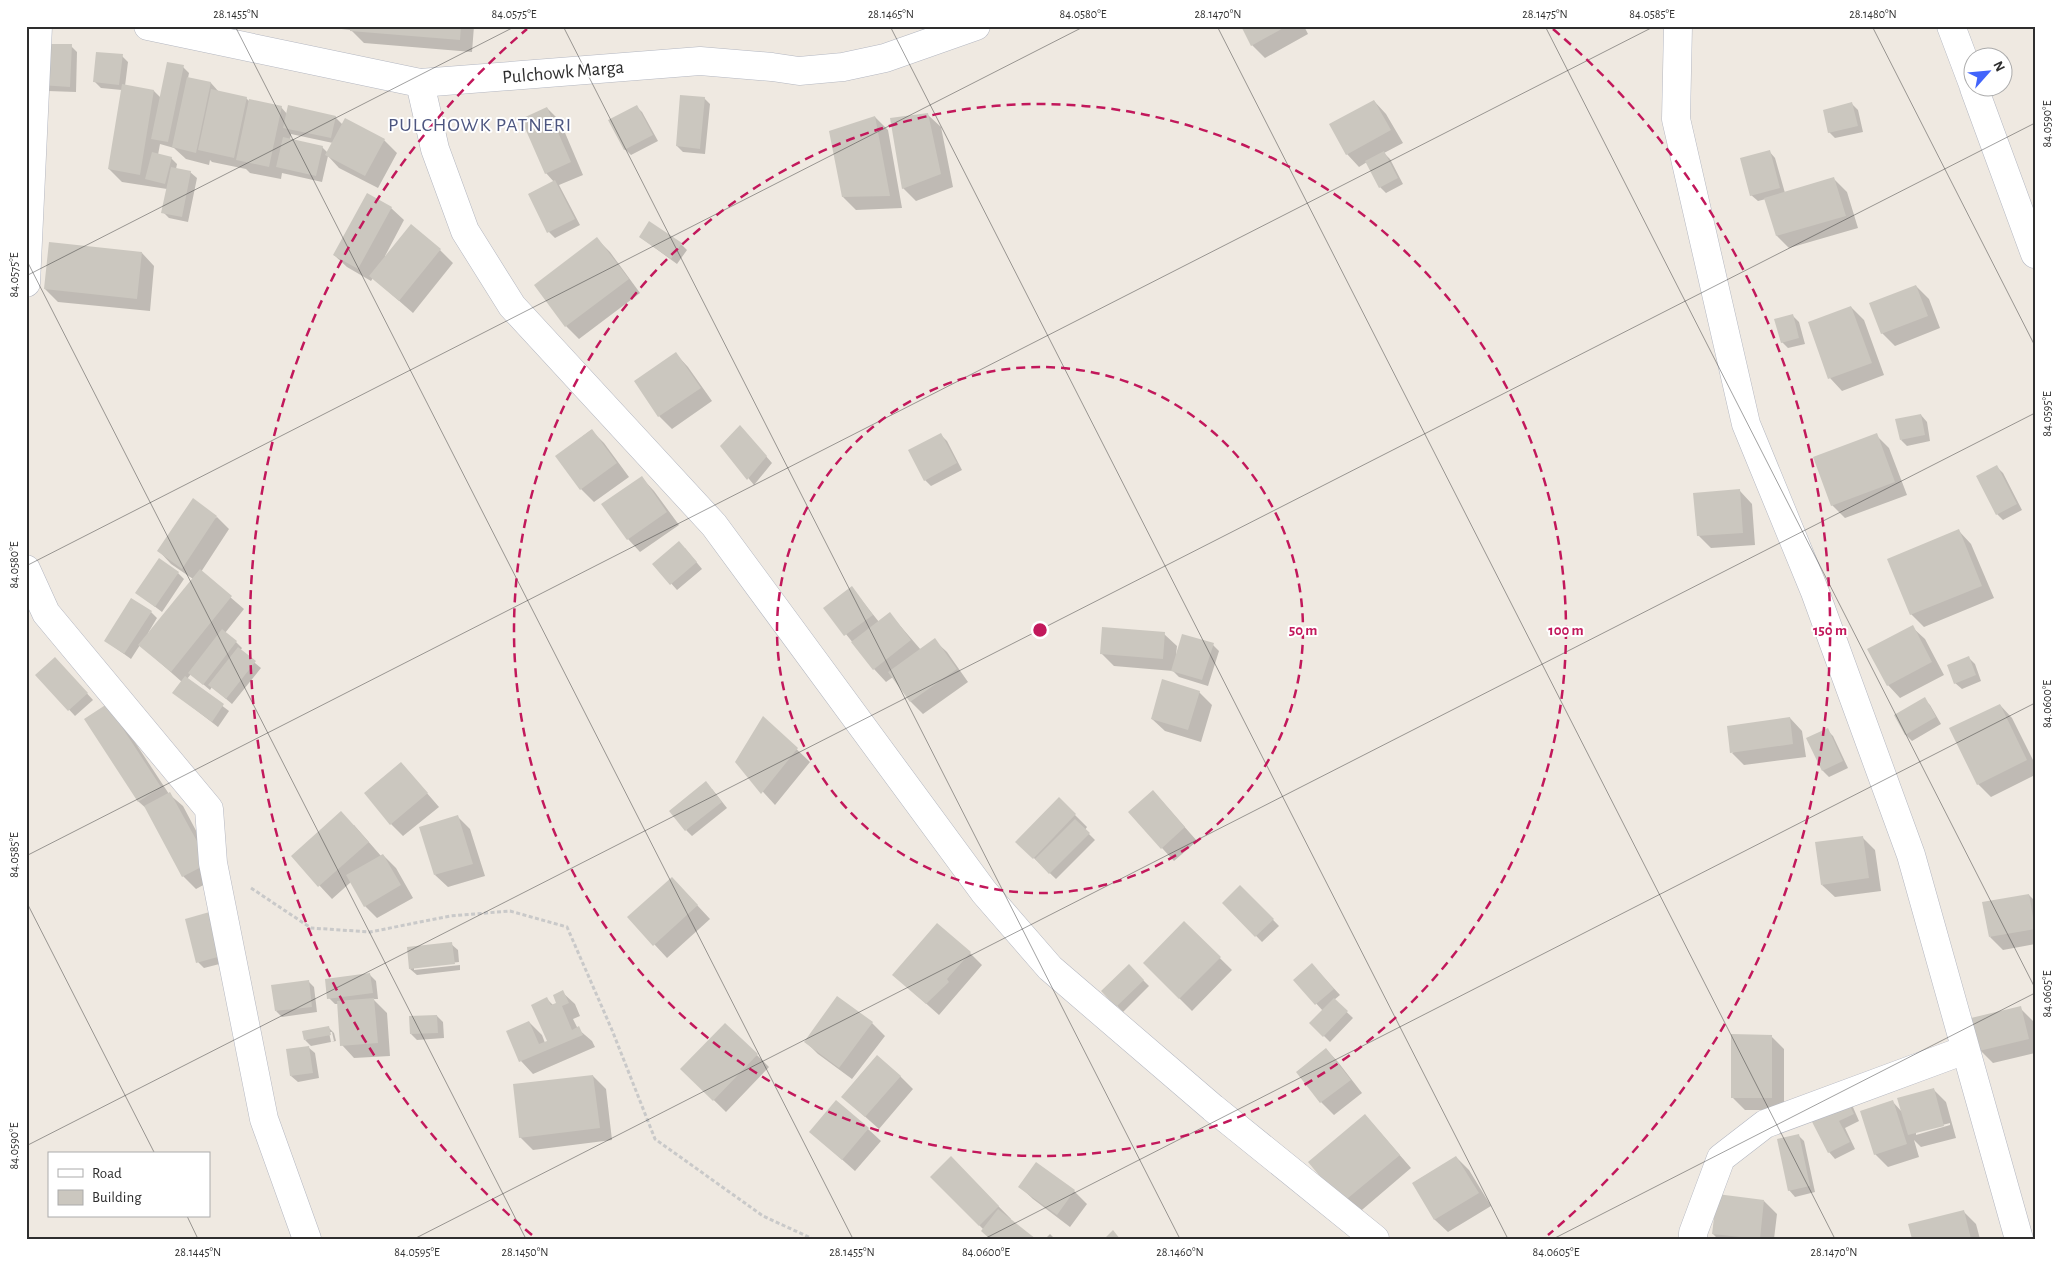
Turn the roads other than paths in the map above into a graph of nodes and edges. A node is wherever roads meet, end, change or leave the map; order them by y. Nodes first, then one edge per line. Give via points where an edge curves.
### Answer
1 (38, 26) edge
2 (148, 26) edge
3 (976, 26) edge
4 (1678, 26) edge
5 (1951, 26) edge
6 (1964, 60) edge
7 (420, 83) junction
8 (1978, 98) edge
9 (2035, 254) edge
10 (26, 283) edge
11 (26, 569) edge
12 (1965, 1050) junction
13 (307, 1239) edge
14 (1375, 1239) edge
15 (1693, 1239) edge
16 (2019, 1239) edge

1 - 10 street
2 - 7 street, Pulchowk Marga
3 - 7 street, Pulchowk Marga via 885,58 843,67 800,71 700,62
4 - 12 street via 1676,119 1746,424 1815,592 1910,855
5 - 6 street
7 - 14 street via 435,149 465,231 512,306 714,525 984,892 1050,968
8 - 9 street
11 - 13 street via 46,613 209,809 213,863 264,1119
12 - 15 street via 1765,1124 1721,1158
12 - 16 street

